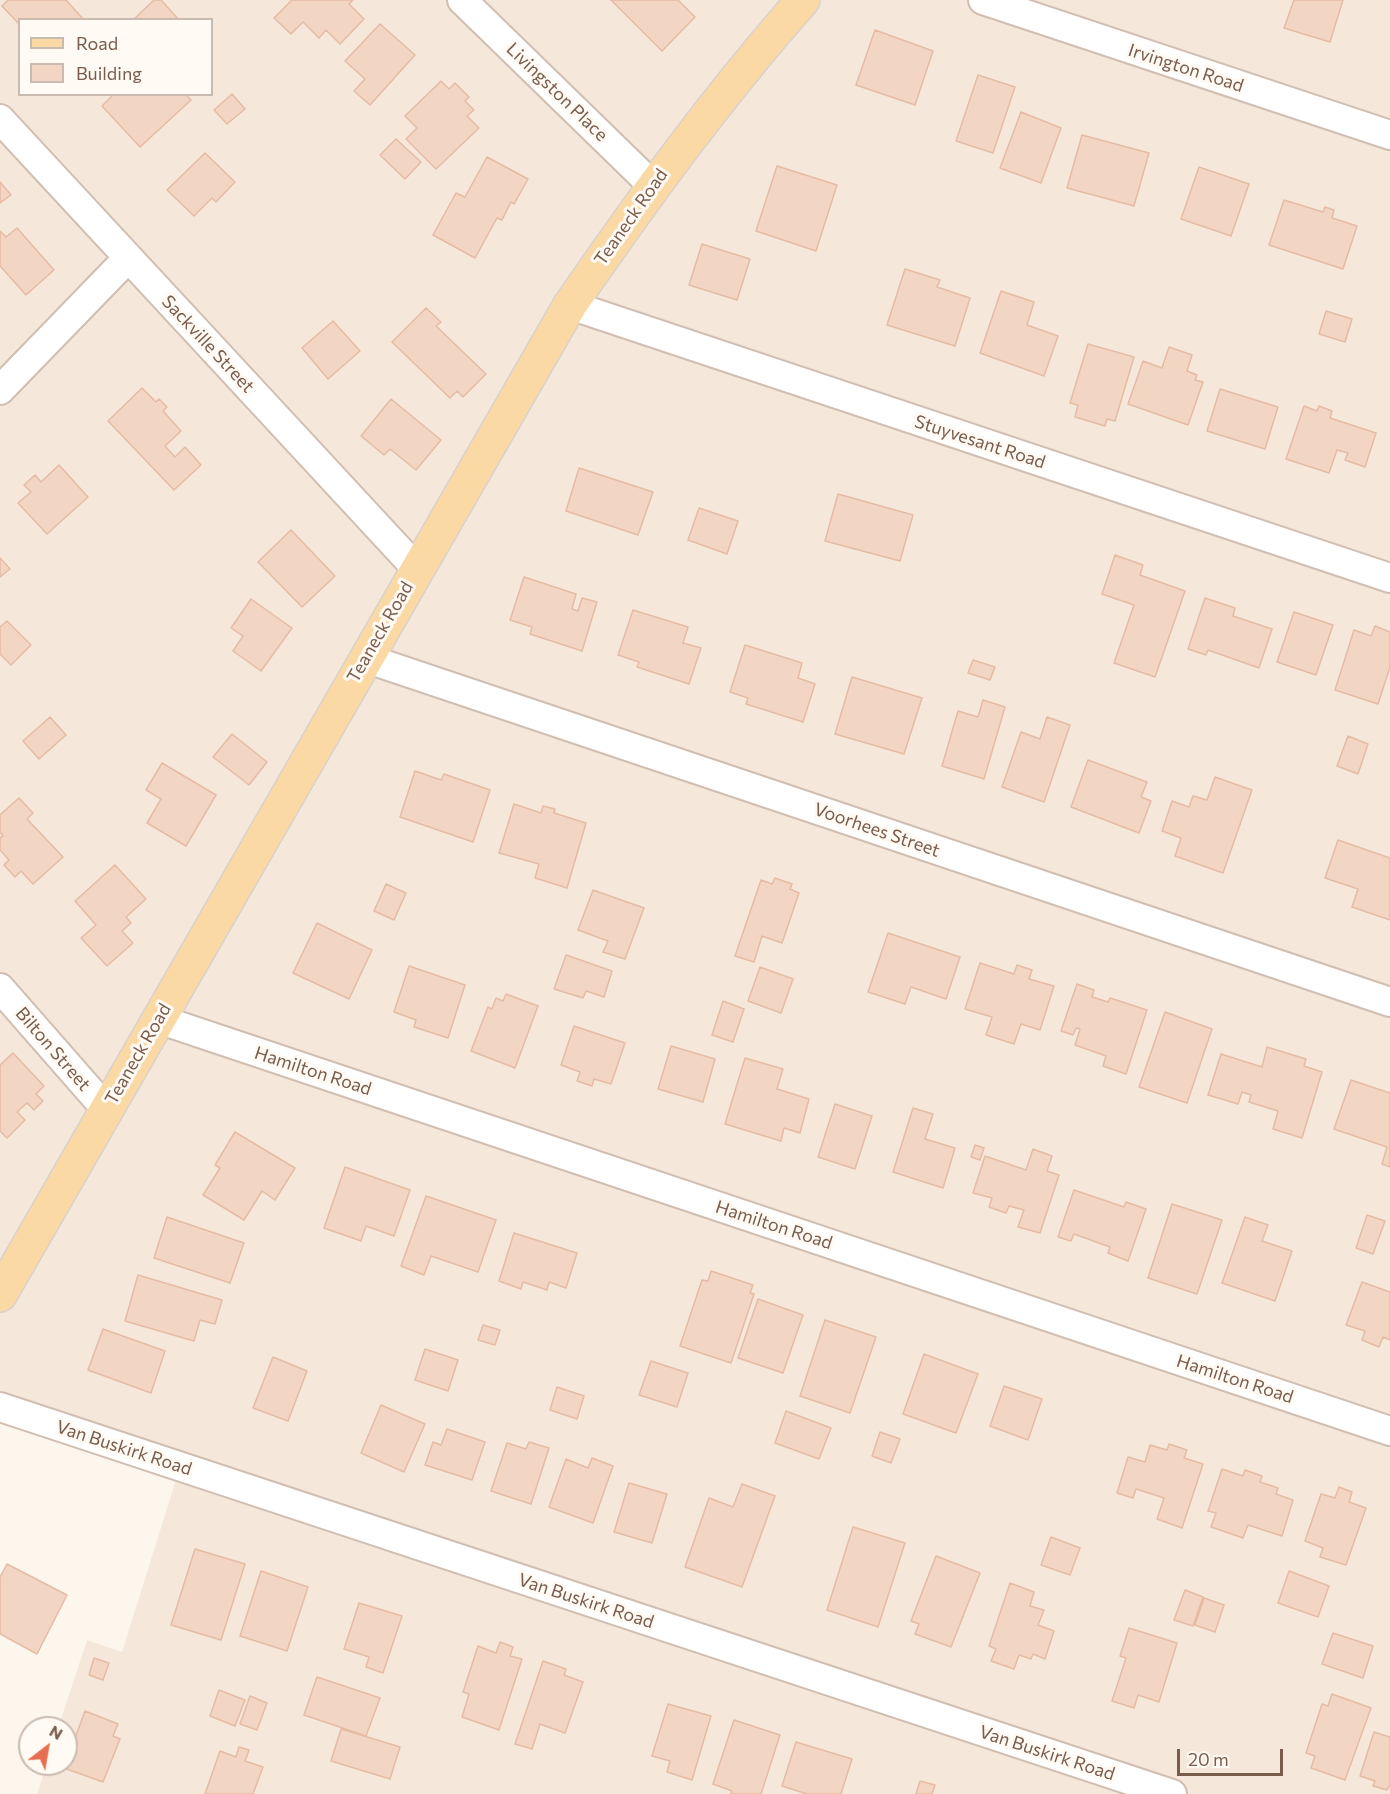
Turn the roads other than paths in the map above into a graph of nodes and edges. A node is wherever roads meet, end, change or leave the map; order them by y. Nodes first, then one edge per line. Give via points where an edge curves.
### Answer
1 (462, 0) edge
2 (803, 0) edge
3 (983, 0) edge
4 (0, 119) edge
5 (1390, 135) edge
6 (652, 185) junction
7 (128, 258) junction
8 (570, 306) junction
9 (0, 390) edge
10 (416, 568) junction
11 (1390, 578) edge
12 (365, 658) junction
13 (0, 988) edge
14 (1390, 1002) edge
15 (158, 1019) junction
16 (106, 1109) junction
17 (0, 1294) edge
18 (0, 1407) edge
19 (1390, 1431) edge
20 (1172, 1794) edge

1 - 6 street, Livingston Place
2 - 6 main road, Teaneck Road via 749,61
3 - 5 street, Irvington Road
4 - 7 street, Sackville Street
6 - 8 main road, Teaneck Road
7 - 9 street
7 - 10 street, Sackville Street
8 - 10 main road, Teaneck Road
8 - 11 street, Stuyvesant Road
10 - 12 main road, Teaneck Road
12 - 14 street, Voorhees Street
12 - 15 main road, Teaneck Road
13 - 16 street, Bilton Street
15 - 16 main road, Teaneck Road
15 - 19 street, Hamilton Road
16 - 17 main road, Teaneck Road
18 - 20 street, Van Buskirk Road

